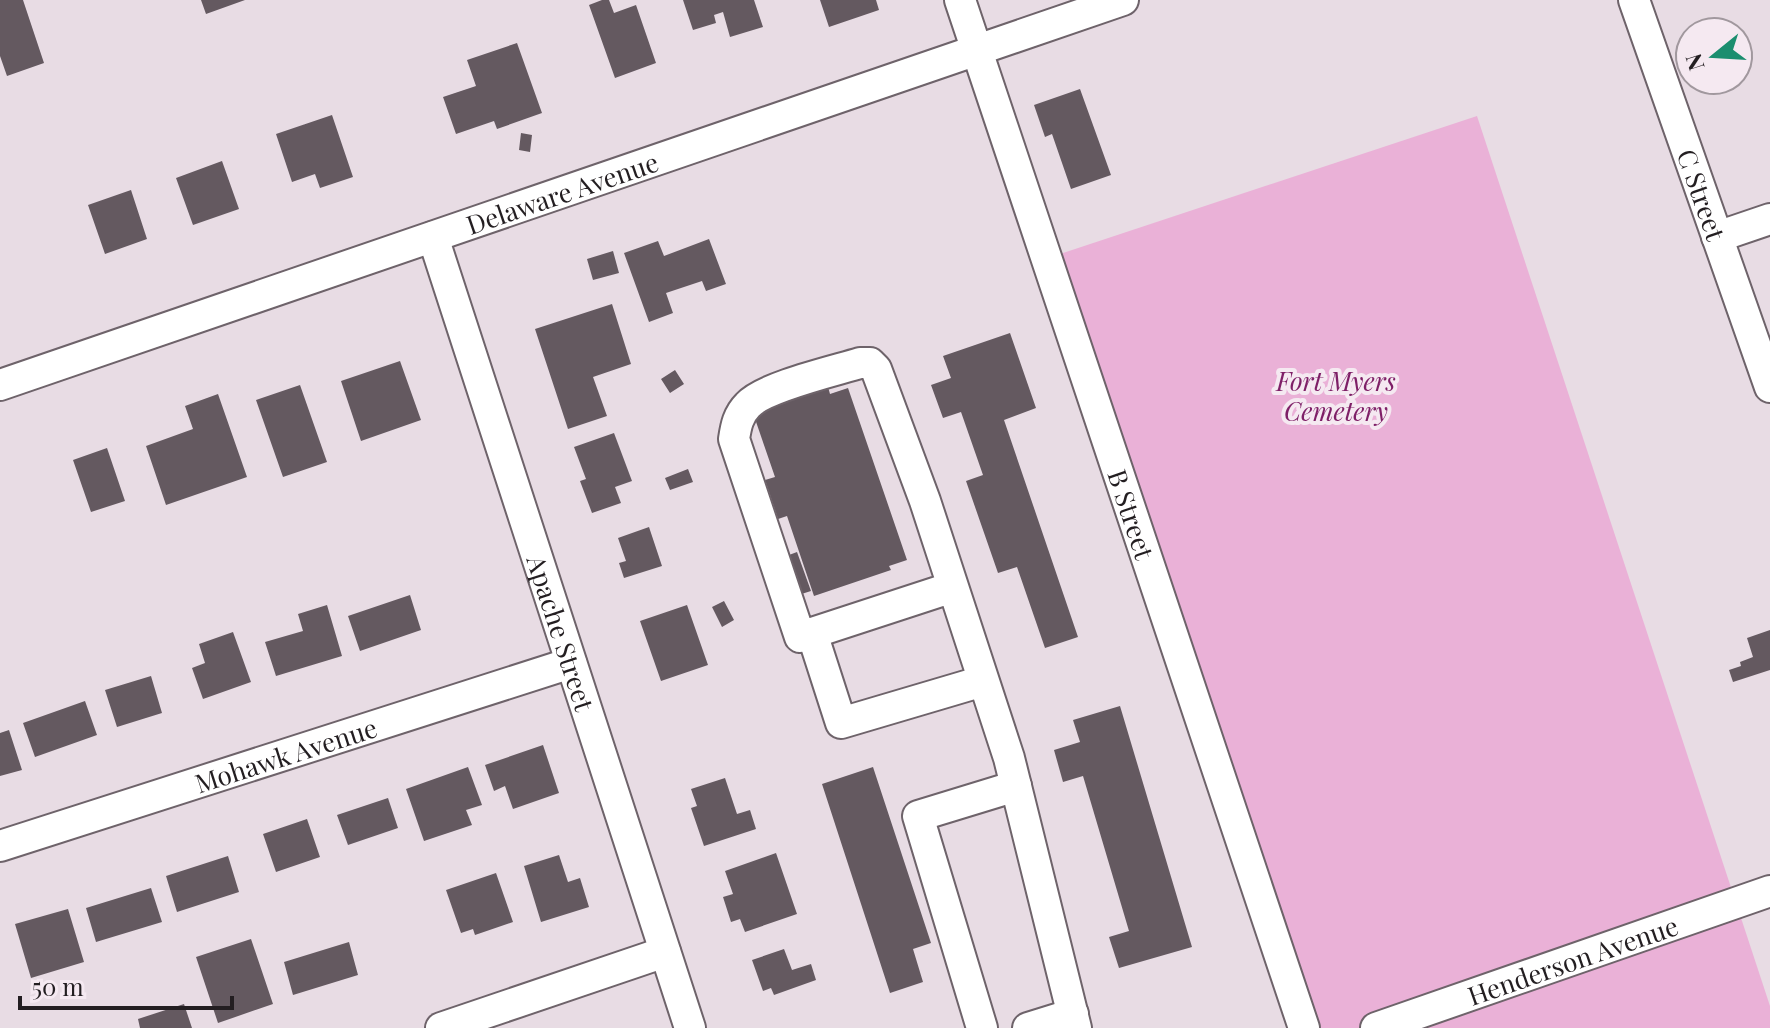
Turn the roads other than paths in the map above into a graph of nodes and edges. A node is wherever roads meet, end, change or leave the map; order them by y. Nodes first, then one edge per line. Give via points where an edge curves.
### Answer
1 (960, 0) edge
2 (1123, 0) edge
3 (1634, 0) edge
4 (976, 49) junction
5 (1770, 219) edge
6 (433, 237) junction
7 (1717, 237) junction
8 (0, 385) edge
9 (1770, 387) edge
10 (953, 587) junction
11 (812, 633) junction
12 (571, 663) junction
13 (983, 681) junction
14 (1016, 786) junction
15 (0, 846) edge
16 (1770, 891) edge
17 (665, 952) junction
18 (1074, 1021) edge
19 (441, 1028) edge
20 (690, 1028) edge
21 (982, 1028) edge
22 (1028, 1028) edge
23 (1304, 1028) edge
24 (1376, 1028) edge

1 - 4 street, B Street
2 - 4 street, Delaware Avenue
3 - 7 street, C Street
4 - 6 street, Delaware Avenue
4 - 23 street, B Street
5 - 7 street
6 - 8 street, Delaware Avenue
6 - 12 street, Apache Street
7 - 9 street, C Street
10 - 11 street
10 - 11 street via 876,369 860,363 768,392 749,403 737,421 734,439 800,637
10 - 13 street
11 - 13 street via 841,723
12 - 15 street, Mohawk Avenue
12 - 17 street, Apache Street
13 - 14 street
14 - 18 street
14 - 21 street via 918,816
16 - 24 street, Henderson Avenue
17 - 19 street
17 - 20 street, Apache Street
18 - 22 street

